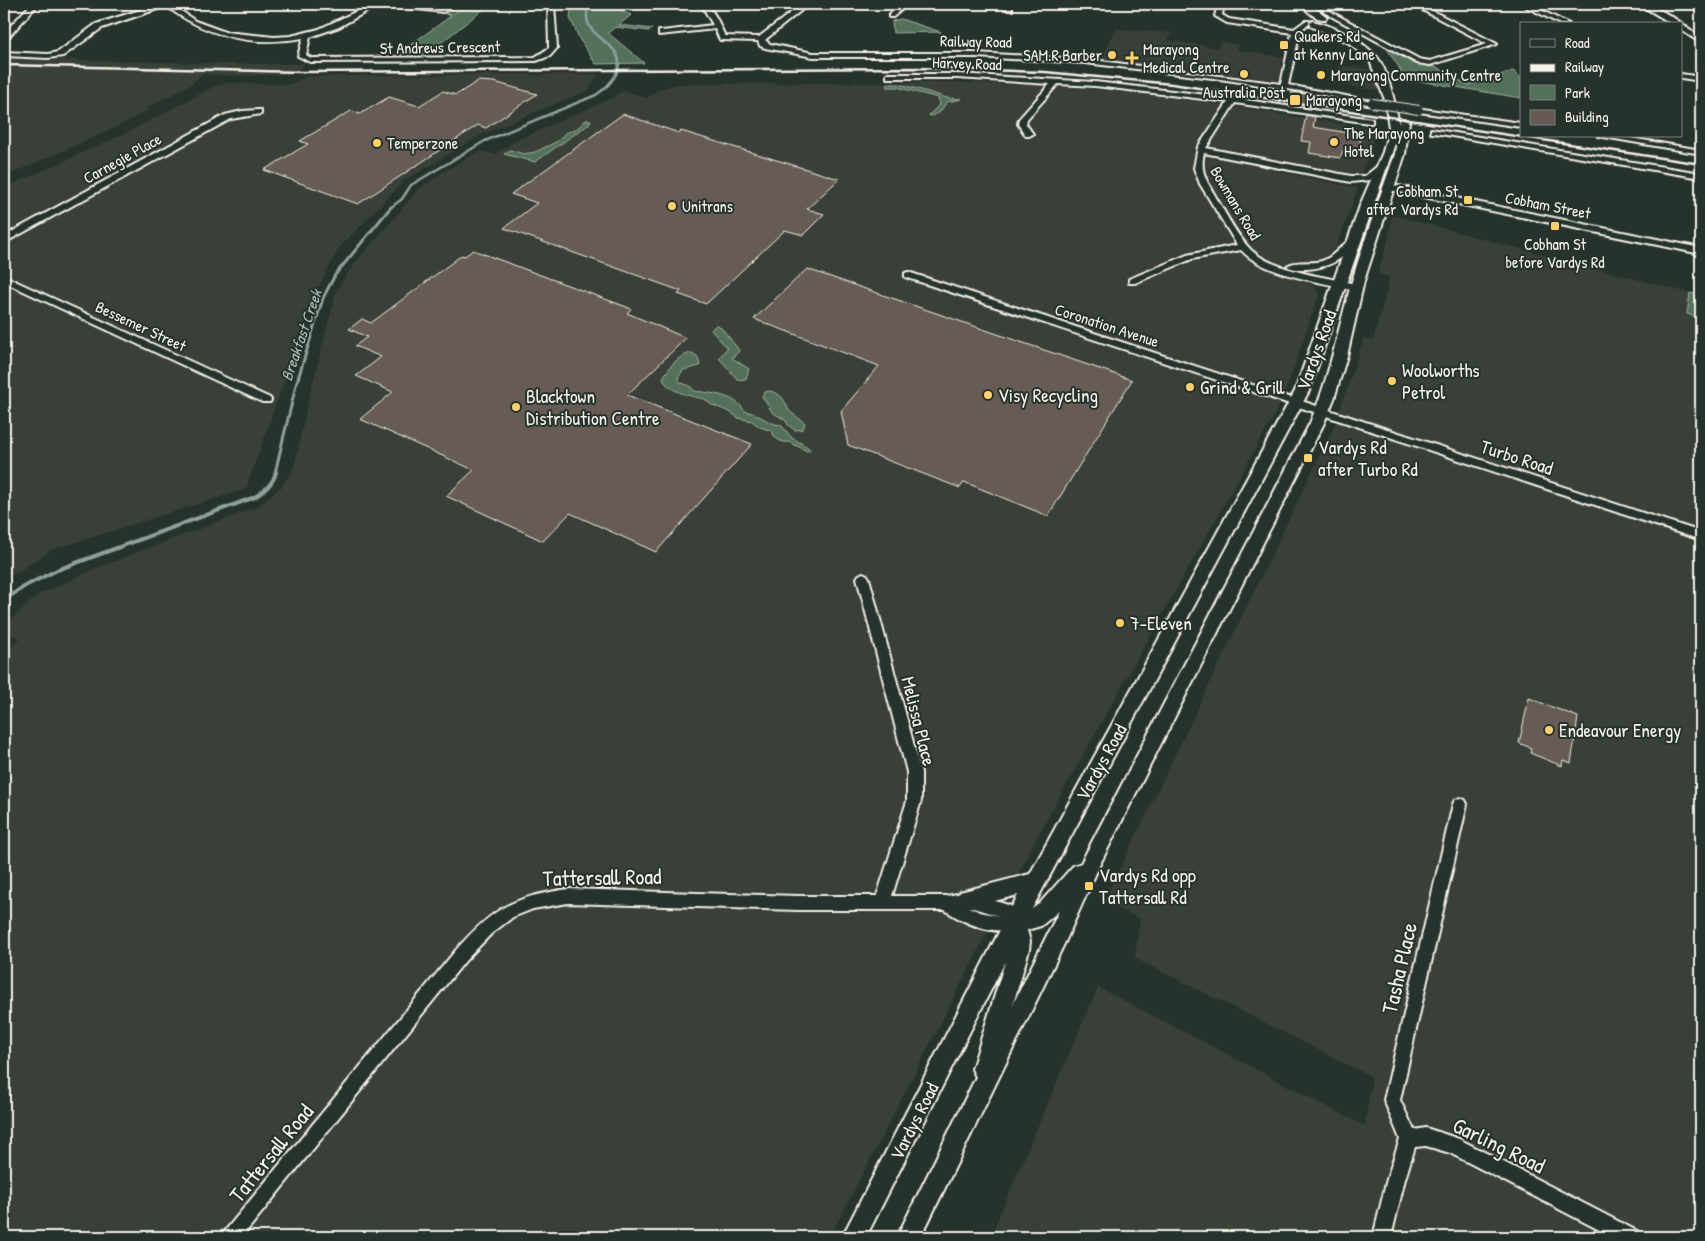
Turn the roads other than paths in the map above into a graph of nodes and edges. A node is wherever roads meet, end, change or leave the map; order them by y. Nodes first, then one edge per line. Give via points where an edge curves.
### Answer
1 (35, 4) edge
2 (166, 4) edge
3 (377, 4) edge
4 (391, 4) edge
5 (460, 4) edge
6 (551, 4) edge
7 (700, 4) edge
8 (806, 4) edge
9 (905, 4) edge
10 (1221, 4) edge
11 (1299, 4) edge
12 (1306, 4) edge
13 (1414, 4) edge
14 (1524, 4) edge
15 (1642, 4) edge
16 (1325, 6) dead end
17 (891, 16) dead end
18 (1323, 18) junction
19 (1308, 21) junction
20 (1562, 22) edge
21 (1674, 22) edge
22 (14, 25) junction
23 (4, 26) edge
24 (1682, 27) edge
25 (716, 28) junction
26 (1296, 31) junction
27 (662, 33) dead end
28 (4, 36) edge
29 (307, 36) junction
30 (761, 39) junction
31 (1701, 42) edge
32 (4, 54) edge
33 (890, 76) dead end
34 (1682, 76) edge
35 (1701, 79) edge
36 (1057, 81) junction
37 (1284, 86) junction
38 (1233, 100) junction
39 (258, 112) dead end
40 (1369, 121) dead end
41 (1520, 125) edge
42 (1434, 131) dead end
43 (1029, 134) dead end
44 (1614, 138) edge
45 (1662, 138) edge
46 (1664, 146) junction
47 (1201, 150) junction
48 (1701, 152) edge
49 (1382, 166) junction
50 (1701, 176) edge
51 (1388, 187) junction
52 (1367, 203) junction
53 (1354, 238) junction
54 (4, 240) edge
55 (1244, 247) junction
56 (1701, 251) edge
57 (1265, 262) junction
58 (908, 275) dead end
59 (5, 281) edge
60 (1132, 281) dead end
61 (1339, 283) junction
62 (1356, 288) junction
63 (266, 400) dead end
64 (1296, 403) junction
65 (1322, 411) junction
66 (1701, 536) edge
67 (863, 578) dead end
68 (1460, 804) dead end
69 (1093, 858) junction
70 (1036, 881) junction
71 (967, 899) junction
72 (883, 902) junction
73 (947, 903) junction
74 (1015, 922) junction
75 (968, 1118) junction
76 (1409, 1140) junction
77 (231, 1237) edge
78 (854, 1237) edge
79 (909, 1237) edge
80 (1382, 1237) edge
81 (1631, 1237) edge

1 - 22 street
2 - 29 street via 192,21 218,32 268,39
2 - 32 street via 99,26 60,54
3 - 29 street
4 - 5 street, St Andrews Crescent via 443,10
6 - 29 street, St Andrews Crescent via 553,48 536,59 310,60 302,56
7 - 25 street via 707,8
8 - 30 street
9 - 17 street
10 - 26 street via 1218,16 1227,21
11 - 19 main road
12 - 18 main road, Vardys Road
13 - 16 street via 1492,44 1430,63 1417,61 1331,14
14 - 20 street
15 - 21 street
18 - 19 main road via 1312,15
18 - 51 main road, Vardys Road via 1370,44 1387,64 1403,108 1404,123 1400,154
19 - 26 street
19 - 49 main road, Vardys Road via 1352,41 1374,60 1393,114 1392,139
22 - 23 street
22 - 28 street
24 - 31 street
25 - 27 street
25 - 30 street via 723,38
26 - 37 street
30 - 37 street, Railway Road via 768,46 813,56 976,55 1063,59
33 - 36 street, Harvey Road
34 - 35 street
36 - 38 street, Harvey Road
36 - 43 street via 1023,119 1022,124
37 - 41 street, Railway Road, bridge
38 - 40 street, Harvey Road
38 - 47 street, Bowmans Road
39 - 54 street, Carnegie Place via 228,117
42 - 50 street
44 - 46 street
45 - 46 street
46 - 48 street
47 - 49 street via 1332,176 1363,179
47 - 55 street, Bowmans Road via 1197,162 1200,177
49 - 51 main road via 1382,181
49 - 52 main road, Vardys Road
51 - 52 main road, Vardys Road via 1378,189
51 - 56 street, Cobham Street
51 - 62 main road, Vardys Road
52 - 53 main road, Vardys Road
53 - 57 street, Bowmans Road via 1342,254 1328,263 1302,267
53 - 61 main road, Vardys Road
55 - 57 street, Bowmans Road
55 - 60 street via 1190,257
57 - 61 street, Bowmans Road
58 - 64 street, Coronation Avenue
59 - 63 street, Bessemer Street
61 - 62 street
61 - 64 main road, Vardys Road
62 - 65 main road, Vardys Road via 1340,356
64 - 65 street, Coronation Avenue
64 - 70 main road, Vardys Road
65 - 66 street, Turbo Road
65 - 69 main road, Vardys Road
67 - 72 street, Melissa Place via 914,772 914,801
68 - 76 street, Tasha Place via 1392,1100
69 - 74 main road via 1047,910 1034,919
69 - 75 main road, Vardys Road
70 - 71 main road
70 - 74 main road, Vardys Road
71 - 73 street, Tattersall Road
71 - 74 street, Tattersall Road via 1006,911
72 - 73 street, Tattersall Road
72 - 77 street, Tattersall Road via 798,903 568,896 535,900 512,908 484,929 461,955
73 - 74 street, Tattersall Road via 962,913 1001,926
74 - 75 main road via 1019,950
74 - 78 main road, Vardys Road
75 - 79 main road, Vardys Road
76 - 80 street
76 - 81 street, Garling Road via 1426,1137 1454,1145

